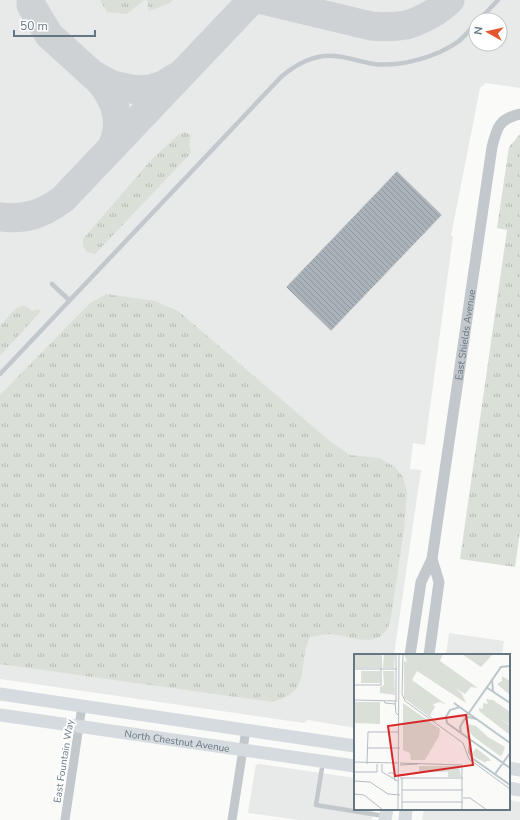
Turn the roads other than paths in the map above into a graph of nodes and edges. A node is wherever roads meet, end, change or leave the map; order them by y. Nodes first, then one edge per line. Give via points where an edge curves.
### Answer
1 (498, 0) edge
2 (487, 12) edge
3 (468, 32) edge
4 (515, 115) edge
5 (52, 284) dead end
6 (69, 300) junction
7 (0, 374) edge
8 (432, 559) junction
9 (410, 654) edge
10 (429, 654) edge
11 (0, 694) edge
12 (82, 706) junction
13 (0, 715) edge
14 (79, 726) junction
15 (246, 730) junction
16 (354, 746) edge
17 (243, 750) junction
18 (323, 762) junction
19 (354, 766) edge
20 (510, 768) edge
21 (520, 770) edge
22 (510, 788) edge
23 (520, 790) edge
24 (406, 810) edge
25 (386, 815) edge
26 (65, 820) edge
27 (232, 820) edge
28 (405, 820) edge

1 - 2 lane
3 - 6 lane via 449,47 418,60 375,64 335,56 317,57 296,65 282,76
4 - 8 street, East Shields Avenue via 503,120 492,147
5 - 6 lane
6 - 7 lane
8 - 9 street, East Shields Avenue via 421,582
8 - 10 street, East Shields Avenue via 439,582
11 - 12 main road, North Chestnut Avenue
12 - 14 street, East Fountain Way
12 - 15 main road, North Chestnut Avenue
13 - 14 main road, North Chestnut Avenue
14 - 17 main road, North Chestnut Avenue
14 - 26 street, East Fountain Way
15 - 16 main road, North Chestnut Avenue
15 - 17 street
17 - 18 main road, North Chestnut Avenue
17 - 27 street
18 - 19 main road, North Chestnut Avenue
18 - 25 lane via 316,805
20 - 21 main road
22 - 23 main road
24 - 28 main road

